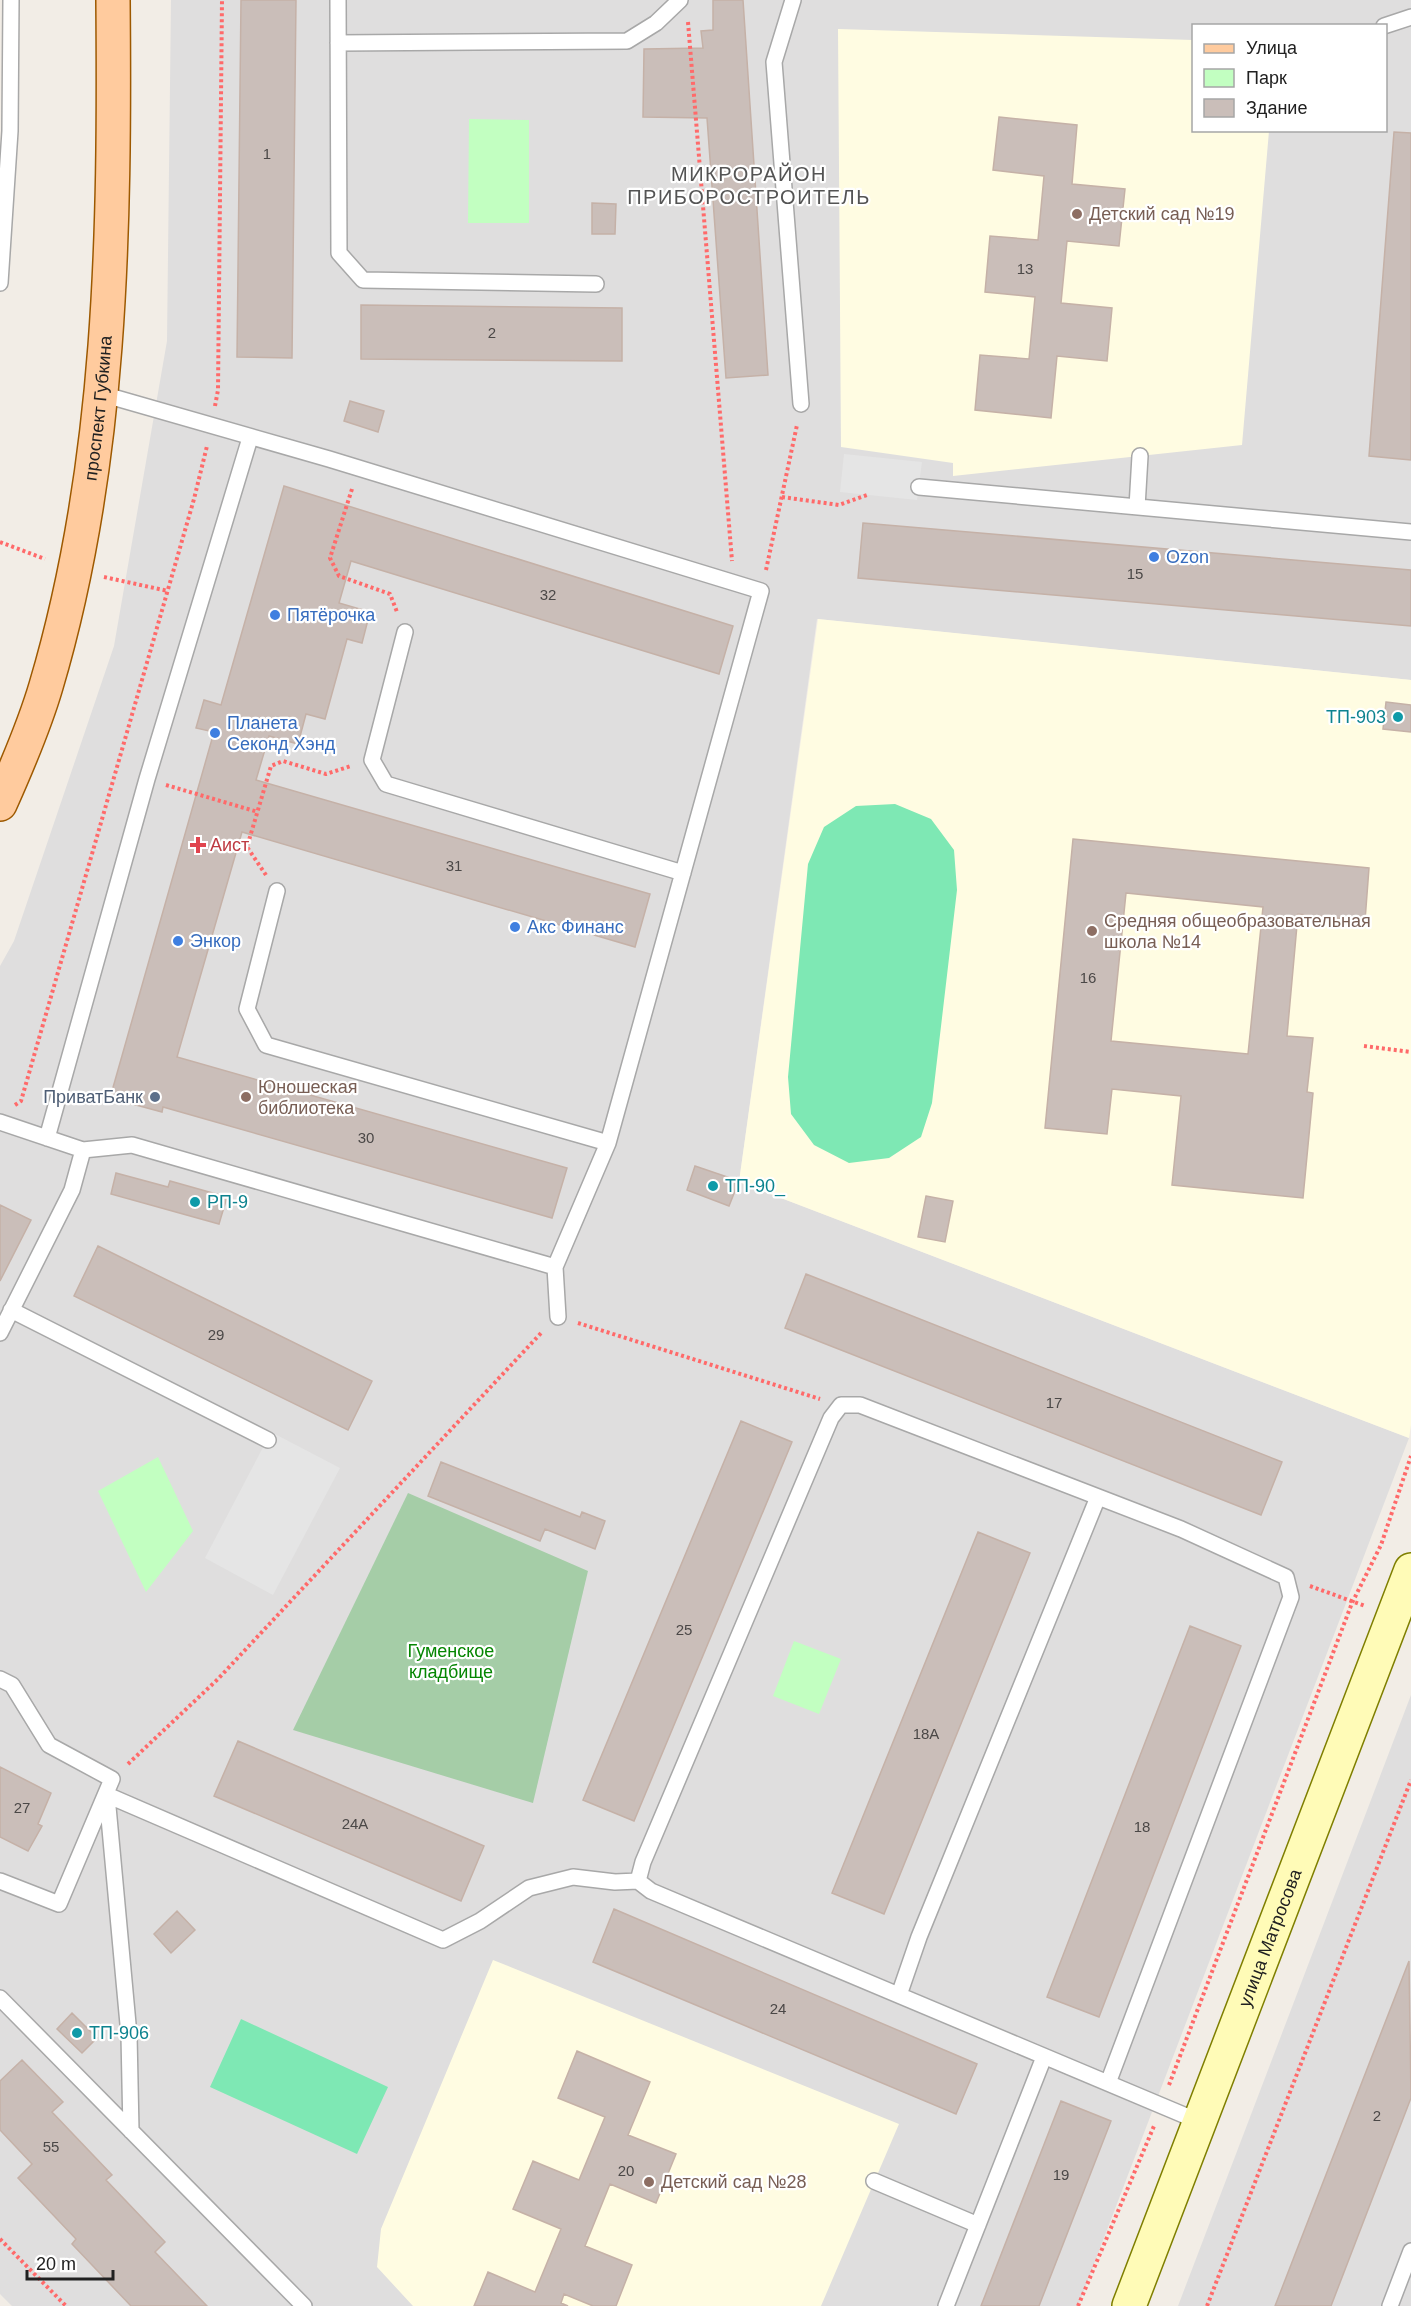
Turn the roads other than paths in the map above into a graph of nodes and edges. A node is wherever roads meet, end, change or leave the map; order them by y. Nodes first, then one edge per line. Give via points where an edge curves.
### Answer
1 (11, 0) edge
2 (113, 0) edge
3 (338, 0) edge
4 (793, 0) edge
5 (684, 6) edge
6 (1411, 17) edge
7 (1387, 25) edge
8 (338, 43) junction
9 (5, 131) edge
10 (0, 283) edge
11 (596, 284) dead end
12 (102, 394) junction
13 (801, 404) road end
14 (250, 438) junction
15 (1140, 456) dead end
16 (919, 487) dead end
17 (1137, 507) junction
18 (1411, 532) edge
19 (405, 632) road end
20 (0, 804) edge
21 (682, 873) junction
22 (278, 891) road end
23 (3, 1117) edge
24 (47, 1138) junction
25 (608, 1143) junction
26 (83, 1150) junction
27 (555, 1267) junction
28 (12, 1310) junction
29 (558, 1317) road end
30 (0, 1333) edge
31 (268, 1440) dead end
32 (1098, 1497) junction
33 (1411, 1570) edge
34 (0, 1679) edge
35 (107, 1795) junction
36 (0, 1881) edge
37 (638, 1881) junction
38 (899, 1995) junction
39 (0, 1998) edge
40 (1044, 2057) junction
41 (1108, 2083) junction
42 (1198, 2121) junction
43 (131, 2131) junction
44 (874, 2181) dead end
45 (978, 2225) junction
46 (1411, 2251) edge
47 (304, 2306) edge
48 (946, 2306) edge
49 (1129, 2306) edge
50 (1390, 2306) edge

1 - 9 lane
2 - 12 main road, проспект Губкина via 111,267
3 - 8 lane
4 - 13 lane via 774,63
5 - 8 lane via 627,41
6 - 7 lane
8 - 11 lane via 339,254 363,280
9 - 10 lane
12 - 14 lane
12 - 20 main road, проспект Губкина via 76,571 46,688
14 - 21 lane via 761,591
14 - 24 lane via 147,779
15 - 17 lane
16 - 17 lane
17 - 18 lane
19 - 21 lane via 372,760 386,784
21 - 25 lane
22 - 25 lane via 247,1009 266,1045
23 - 24 lane
24 - 26 lane
25 - 27 lane
26 - 27 lane via 132,1145
26 - 28 lane via 72,1190
27 - 29 lane
28 - 30 lane
28 - 31 lane
32 - 37 lane via 861,1405 841,1405 831,1418 642,1862
32 - 38 lane
32 - 41 lane via 1182,1529 1286,1577 1291,1597
33 - 42 main road, улица Матросова
34 - 35 lane via 12,1685 49,1745 112,1779
35 - 36 lane via 59,1904
35 - 37 lane via 443,1940 530,1888 573,1877
35 - 43 lane via 129,2035
37 - 38 lane via 651,1891
38 - 40 lane
39 - 43 lane
40 - 41 lane
40 - 45 lane
41 - 42 lane
42 - 49 main road, улица Матросова
43 - 47 lane
44 - 45 lane
45 - 48 lane
46 - 50 lane

